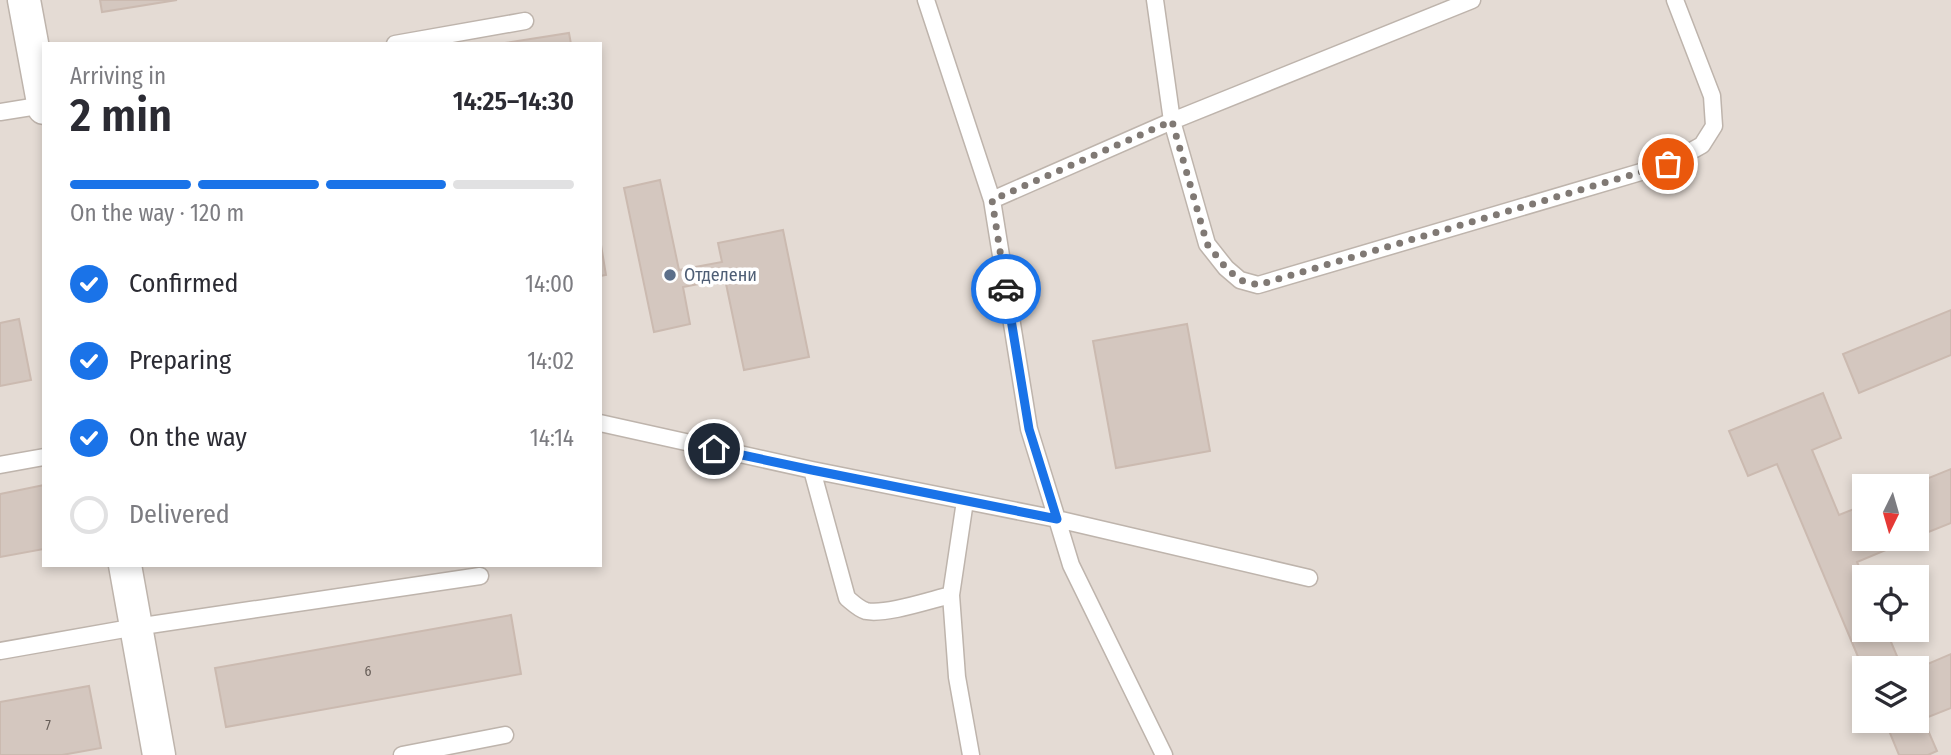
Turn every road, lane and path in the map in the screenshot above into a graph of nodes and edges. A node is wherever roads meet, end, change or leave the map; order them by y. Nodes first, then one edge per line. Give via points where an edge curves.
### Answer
1 (24, 0) edge
2 (926, 0) edge
3 (1156, 0) edge
4 (1472, 0) edge
5 (1675, 0) edge
6 (525, 21) dead end
7 (406, 42) edge
8 (42, 95) edge
9 (42, 106) edge
10 (0, 112) edge
11 (1172, 121) junction
12 (992, 200) junction
13 (602, 423) edge
14 (42, 457) edge
15 (0, 465) edge
16 (812, 470) junction
17 (965, 501) junction
18 (1057, 519) junction
19 (125, 567) edge
20 (480, 576) dead end
21 (1309, 578) dead end
22 (951, 595) junction
23 (136, 627) junction
24 (0, 650) edge
25 (505, 736) dead end
26 (159, 755) edge
27 (402, 755) edge
28 (971, 755) edge
29 (1164, 755) edge

1 - 8 street
2 - 12 lane
3 - 11 lane
4 - 11 lane
5 - 11 lane via 1712,96 1714,126 1702,145 1668,164 1258,285 1240,280 1207,244
6 - 7 lane
9 - 10 lane
11 - 12 lane
12 - 18 lane via 1029,429
13 - 16 lane
14 - 15 lane
16 - 17 lane
16 - 22 lane via 848,598 858,608 886,611
17 - 18 lane
17 - 22 lane
18 - 21 lane
18 - 29 lane via 1071,565
19 - 23 street
20 - 23 lane
22 - 28 lane via 957,677
23 - 24 lane
23 - 26 street
25 - 27 lane

